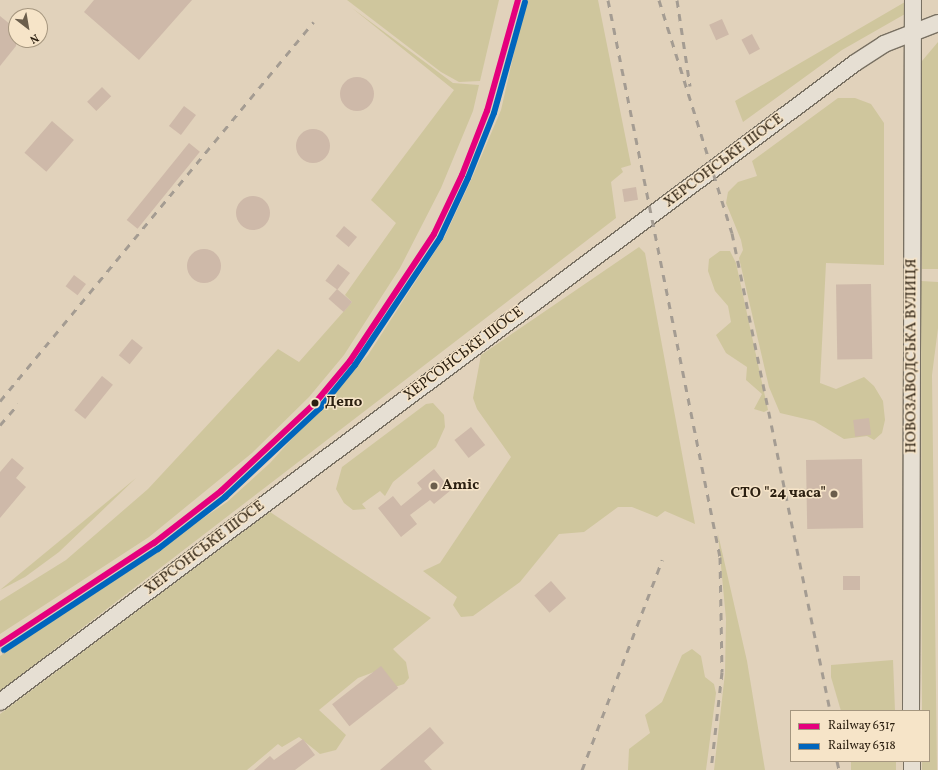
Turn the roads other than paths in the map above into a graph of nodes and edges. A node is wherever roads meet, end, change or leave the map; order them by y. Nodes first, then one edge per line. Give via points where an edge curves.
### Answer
1 (913, 0) edge
2 (938, 22) edge
3 (913, 32) junction
4 (0, 702) edge
5 (912, 710) edge

1 - 3 main road, НОВОЗАВОДСЬКА ВУЛИЦЯ
2 - 3 main road, ХЕРСОНСЬКЕ ШОСЕ
3 - 4 main road, ХЕРСОНСЬКЕ ШОСЕ via 884,44 849,68
3 - 5 main road, НОВОЗАВОДСЬКА ВУЛИЦЯ

